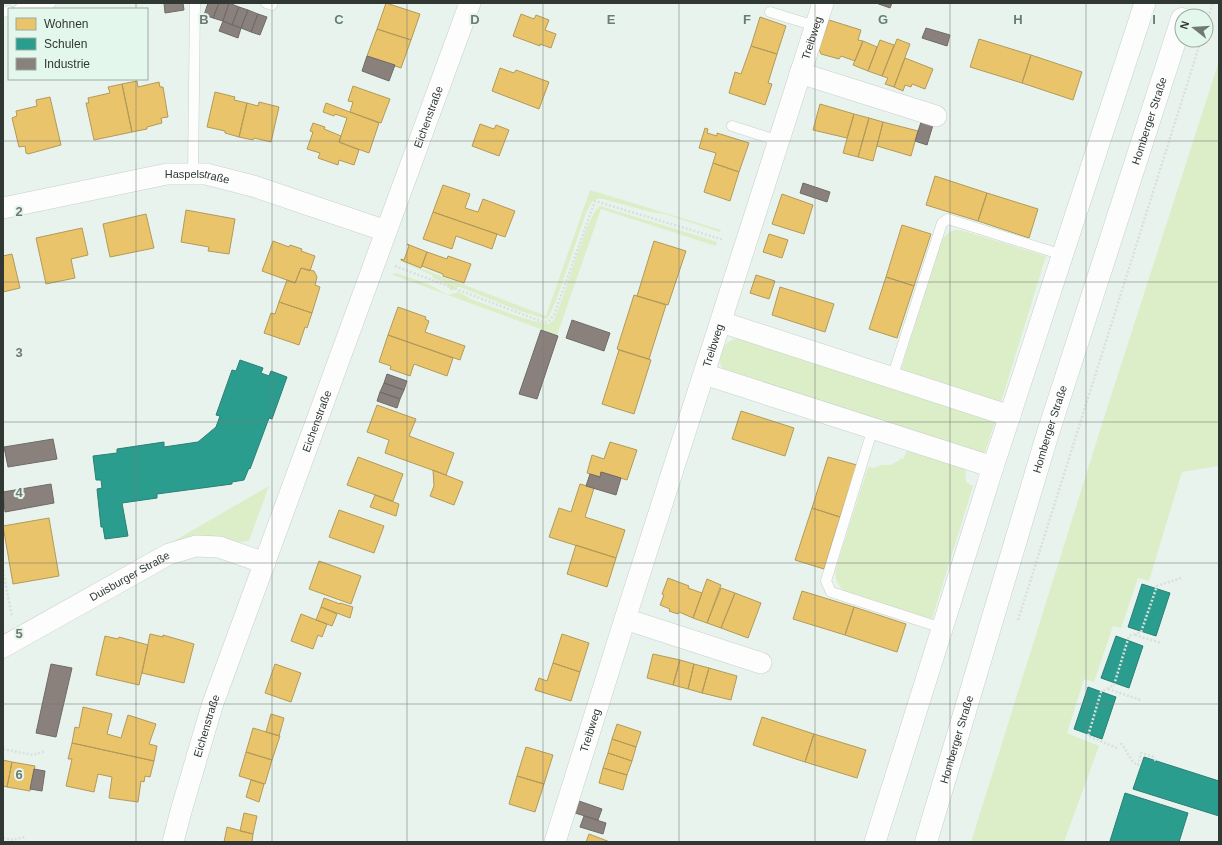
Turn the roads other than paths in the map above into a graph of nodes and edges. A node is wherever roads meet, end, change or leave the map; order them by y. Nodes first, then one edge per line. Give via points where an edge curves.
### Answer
1 (51, 3) edge
2 (196, 3) edge
3 (470, 3) edge
4 (823, 3) edge
5 (1145, 3) edge
6 (25, 8) edge
7 (770, 12) dead end
8 (815, 26) junction
9 (1174, 44) edge
10 (800, 73) junction
11 (936, 116) dead end
12 (732, 126) dead end
13 (779, 141) junction
14 (194, 174) junction
15 (3, 208) edge
16 (386, 231) junction
17 (1063, 255) junction
18 (721, 322) junction
19 (704, 374) junction
20 (892, 378) junction
21 (1010, 416) junction
22 (873, 428) junction
23 (993, 467) junction
24 (265, 563) junction
25 (625, 619) junction
26 (942, 628) junction
27 (10, 643) edge
28 (762, 663) dead end
29 (173, 842) edge
30 (555, 842) edge
31 (875, 842) edge
32 (926, 842) edge

1 - 6 lane
2 - 14 lane
3 - 16 street, Eichenstraße
4 - 8 street, Treibweg
5 - 17 street
7 - 8 lane
8 - 10 street, Treibweg
9 - 32 main road, Homberger Straße via 1047,436
10 - 11 street, Treibweg
10 - 13 street, Treibweg
12 - 13 lane
13 - 18 street, Treibweg
14 - 15 street, Haspelstraße via 167,174
14 - 16 street, Haspelstraße via 206,174 252,186
16 - 24 street, Eichenstraße
17 - 20 lane via 948,219 942,222
17 - 21 street
18 - 19 street, Treibweg
18 - 20 street
19 - 22 street
19 - 25 street, Treibweg
20 - 21 street
21 - 23 street
22 - 23 street
22 - 26 lane via 826,581 831,592
23 - 26 street
24 - 27 street, Duisburger Straße via 219,547 196,546 169,554
24 - 29 street, Eichenstraße via 212,706
25 - 28 street
25 - 30 street, Treibweg
26 - 31 street

